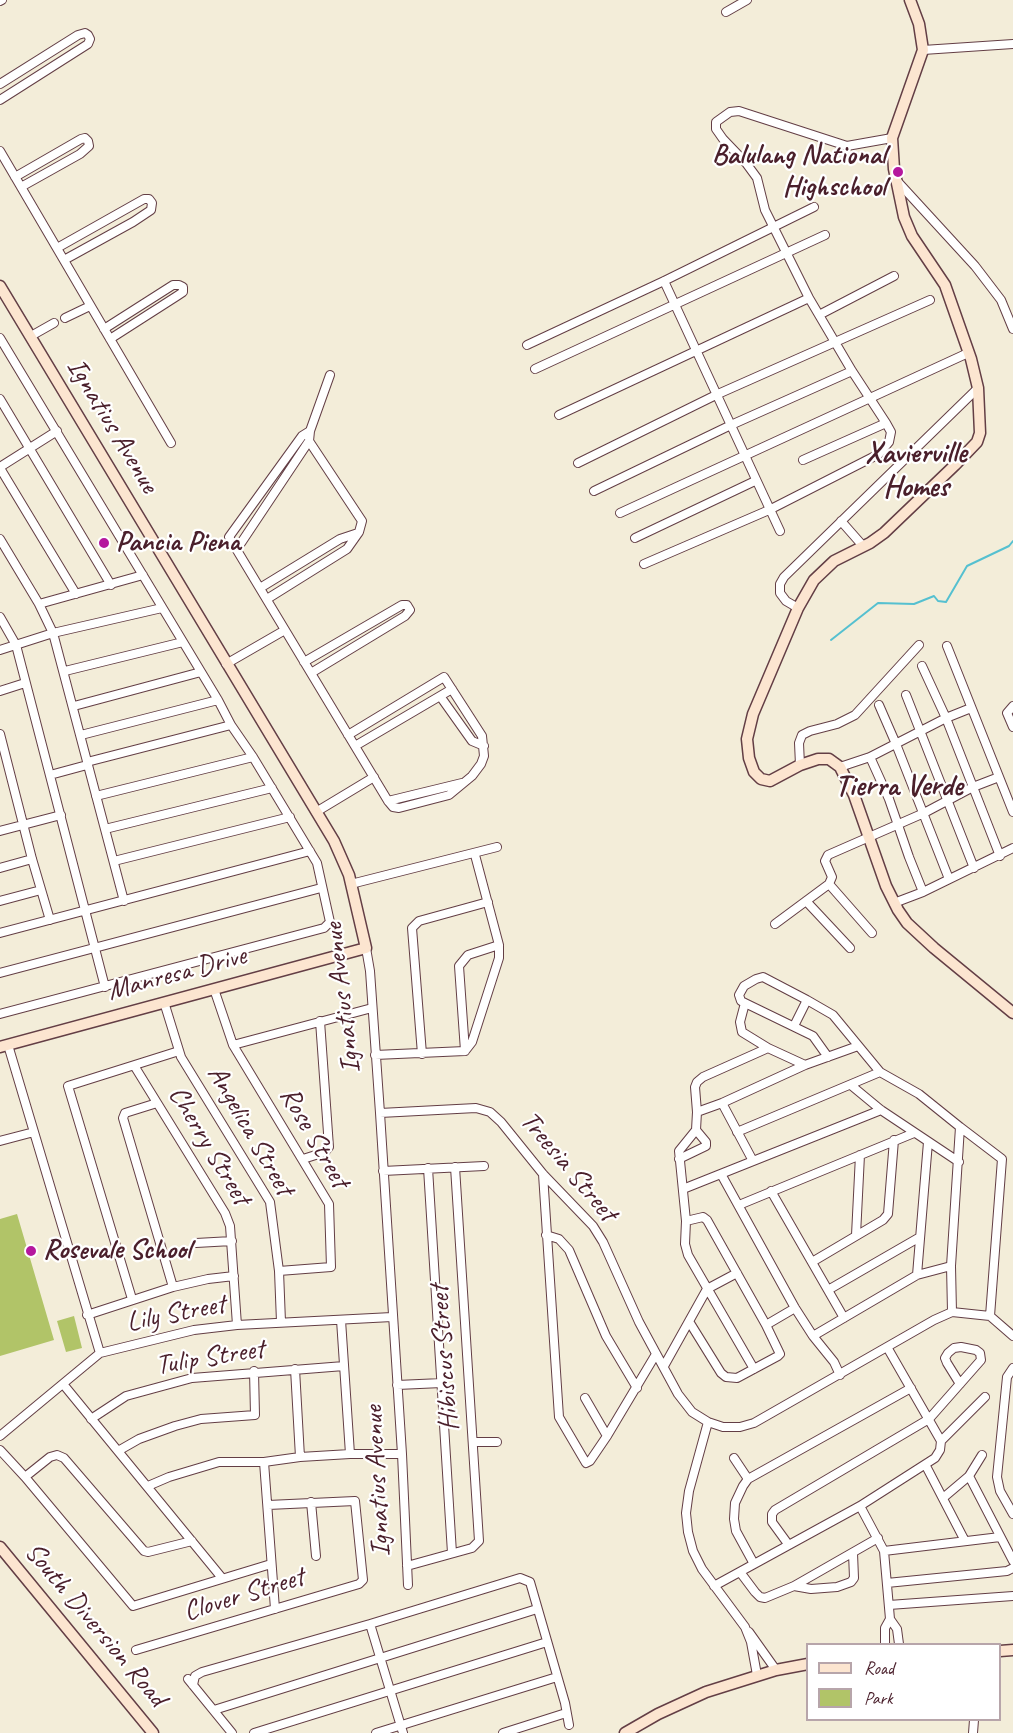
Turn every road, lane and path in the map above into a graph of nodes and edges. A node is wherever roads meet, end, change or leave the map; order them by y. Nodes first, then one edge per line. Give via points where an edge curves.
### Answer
1 (747, 0) edge
2 (910, 0) edge
3 (726, 12) dead end
4 (1013, 44) edge
5 (923, 50) junction
6 (0, 84) edge
7 (0, 100) edge
8 (892, 138) junction
9 (0, 151) edge
10 (15, 177) junction
11 (896, 180) junction
12 (21, 187) junction
13 (814, 207) dead end
14 (774, 227) junction
15 (825, 235) dead end
16 (57, 248) junction
17 (787, 253) junction
18 (64, 260) junction
19 (894, 276) dead end
20 (664, 281) junction
21 (0, 286) edge
22 (809, 298) junction
23 (930, 300) dead end
24 (677, 305) junction
25 (90, 306) junction
26 (819, 315) junction
27 (65, 318) dead end
28 (54, 323) dead end
29 (104, 329) junction
30 (1013, 329) edge
31 (31, 336) junction
32 (0, 338) edge
33 (110, 339) junction
34 (835, 342) junction
35 (527, 345) dead end
36 (697, 349) junction
37 (968, 353) junction
38 (535, 369) dead end
39 (852, 371) junction
40 (330, 375) dead end
41 (978, 388) junction
42 (718, 394) junction
43 (870, 398) junction
44 (0, 399) edge
45 (559, 415) dead end
46 (886, 423) junction
47 (731, 425) junction
48 (57, 431) junction
49 (310, 431) junction
50 (309, 441) junction
51 (171, 442) dead end
52 (29, 448) junction
53 (744, 455) junction
54 (803, 460) dead end
55 (578, 463) dead end
56 (0, 467) edge
57 (755, 481) junction
58 (594, 491) dead end
59 (769, 510) junction
60 (620, 513) dead end
61 (841, 521) junction
62 (780, 531) dead end
63 (359, 532) junction
64 (635, 538) dead end
65 (0, 539) edge
66 (863, 546) junction
67 (237, 549) junction
68 (644, 564) dead end
69 (143, 575) junction
70 (111, 585) junction
71 (260, 588) junction
72 (76, 594) junction
73 (267, 599) junction
74 (39, 604) junction
75 (162, 608) junction
76 (798, 608) junction
77 (0, 617) edge
78 (285, 630) junction
79 (53, 633) junction
80 (183, 642) junction
81 (16, 645) junction
82 (919, 645) dead end
83 (947, 646) dead end
84 (0, 650) edge
85 (304, 662) junction
86 (226, 664) junction
87 (922, 666) dead end
88 (64, 671) junction
89 (201, 672) junction
90 (311, 673) junction
91 (26, 683) junction
92 (452, 689) junction
93 (0, 691) edge
94 (906, 695) dead end
95 (440, 696) junction
96 (218, 700) junction
97 (879, 705) dead end
98 (74, 706) junction
99 (1013, 706) edge
100 (971, 708) junction
101 (946, 718) junction
102 (231, 725) junction
103 (1013, 727) edge
104 (921, 731) junction
105 (0, 734) edge
106 (81, 735) junction
107 (348, 735) junction
108 (896, 744) junction
109 (355, 746) junction
110 (484, 746) junction
111 (253, 757) junction
112 (870, 757) junction
113 (87, 764) junction
114 (800, 765) junction
115 (840, 767) junction
116 (50, 775) junction
117 (374, 777) junction
118 (999, 777) junction
119 (973, 787) junction
120 (272, 788) junction
121 (96, 796) junction
122 (948, 801) junction
123 (316, 812) junction
124 (1013, 812) edge
125 (924, 813) junction
126 (61, 814) junction
127 (290, 817) junction
128 (24, 825) junction
129 (898, 825) junction
130 (105, 829) junction
131 (0, 831) edge
132 (870, 836) junction
133 (497, 847) dead end
134 (1013, 849) edge
135 (310, 851) junction
136 (475, 855) junction
137 (1000, 856) junction
138 (32, 859) junction
139 (114, 861) junction
140 (0, 868) edge
141 (974, 868) junction
142 (948, 879) junction
143 (351, 884) junction
144 (829, 884) junction
145 (321, 888) junction
146 (41, 890) junction
147 (923, 892) junction
148 (0, 901) edge
149 (124, 901) junction
150 (806, 901) junction
151 (488, 902) junction
152 (894, 903) junction
153 (86, 911) junction
154 (50, 920) junction
155 (775, 924) dead end
156 (0, 933) edge
157 (872, 933) dead end
158 (499, 945) junction
159 (96, 948) junction
160 (366, 948) junction
161 (850, 948) dead end
162 (0, 973) edge
163 (105, 987) junction
164 (214, 989) junction
165 (807, 1000) junction
166 (164, 1002) junction
167 (745, 1003) junction
168 (372, 1008) junction
169 (1013, 1013) edge
170 (0, 1014) edge
171 (320, 1021) junction
172 (794, 1026) junction
173 (232, 1045) junction
174 (4, 1046) edge
175 (858, 1046) junction
176 (768, 1048) junction
177 (465, 1050) junction
178 (179, 1052) junction
179 (422, 1054) junction
180 (375, 1055) junction
181 (828, 1057) junction
182 (805, 1065) junction
183 (135, 1067) junction
184 (880, 1072) junction
185 (852, 1086) junction
186 (158, 1103) junction
187 (722, 1103) junction
188 (881, 1110) junction
189 (697, 1112) junction
190 (380, 1113) junction
191 (960, 1127) junction
192 (696, 1130) junction
193 (34, 1132) junction
194 (737, 1132) junction
195 (914, 1133) junction
196 (894, 1140) junction
197 (0, 1141) edge
198 (928, 1142) junction
199 (860, 1155) junction
200 (303, 1159) junction
201 (679, 1159) junction
202 (753, 1161) junction
203 (959, 1162) junction
204 (484, 1166) dead end
205 (455, 1167) junction
206 (428, 1168) junction
207 (383, 1171) junction
208 (543, 1174) junction
209 (721, 1174) junction
210 (683, 1189) junction
211 (771, 1191) junction
212 (739, 1205) junction
213 (686, 1221) junction
214 (546, 1235) junction
215 (856, 1235) junction
216 (920, 1237) junction
217 (232, 1241) junction
218 (196, 1243) dead end
219 (812, 1262) junction
220 (951, 1266) junction
221 (279, 1271) junction
222 (737, 1273) junction
223 (917, 1275) junction
224 (234, 1276) junction
225 (173, 1287) junction
226 (708, 1289) junction
227 (828, 1290) junction
228 (132, 1299) junction
229 (795, 1308) junction
230 (952, 1312) junction
231 (87, 1315) junction
232 (990, 1316) junction
233 (392, 1317) junction
234 (844, 1318) junction
235 (341, 1320) junction
236 (281, 1322) junction
237 (690, 1323) junction
238 (237, 1325) junction
239 (766, 1325) junction
240 (813, 1336) junction
241 (1013, 1336) edge
242 (887, 1347) junction
243 (100, 1353) junction
244 (656, 1354) junction
245 (344, 1366) junction
246 (664, 1366) junction
247 (1013, 1368) edge
248 (295, 1369) junction
249 (754, 1369) junction
250 (254, 1371) junction
251 (840, 1375) junction
252 (442, 1383) junction
253 (960, 1383) junction
254 (63, 1384) junction
255 (397, 1385) junction
256 (637, 1388) junction
257 (911, 1388) junction
258 (985, 1397) dead end
259 (585, 1398) dead end
260 (91, 1419) junction
261 (929, 1419) junction
262 (708, 1422) junction
263 (0, 1436) edge
264 (607, 1436) junction
265 (941, 1441) junction
266 (473, 1442) junction
267 (497, 1442) dead end
268 (0, 1450) edge
269 (118, 1452) junction
270 (350, 1454) junction
271 (402, 1454) junction
272 (982, 1455) dead end
273 (300, 1457) junction
274 (734, 1458) dead end
275 (264, 1462) junction
276 (926, 1466) junction
277 (969, 1476) junction
278 (25, 1477) junction
279 (748, 1479) junction
280 (148, 1486) junction
281 (943, 1498) junction
282 (311, 1502) junction
283 (268, 1504) junction
284 (860, 1506) junction
285 (1013, 1514) edge
286 (1000, 1537) junction
287 (878, 1538) junction
288 (192, 1541) junction
289 (965, 1541) junction
290 (788, 1544) junction
291 (0, 1547) edge
292 (884, 1551) junction
293 (452, 1553) junction
294 (853, 1553) junction
295 (316, 1556) dead end
296 (1013, 1561) edge
297 (271, 1564) junction
298 (754, 1564) junction
299 (407, 1566) junction
300 (1013, 1568) edge
301 (740, 1572) junction
302 (222, 1578) junction
303 (887, 1583) junction
304 (408, 1585) dead end
305 (714, 1586) junction
306 (794, 1586) junction
307 (1013, 1596) edge
308 (889, 1605) junction
309 (275, 1609) junction
310 (537, 1610) junction
311 (890, 1619) junction
312 (370, 1624) junction
313 (745, 1627) junction
314 (548, 1642) junction
315 (885, 1643) edge
316 (899, 1643) edge
317 (136, 1650) dead end
318 (381, 1658) junction
319 (806, 1664) edge
320 (776, 1670) junction
321 (757, 1676) junction
322 (557, 1677) junction
323 (391, 1690) junction
324 (214, 1710) junction
325 (566, 1713) junction
326 (569, 1725) dead end
327 (402, 1729) edge
328 (153, 1733) edge
329 (232, 1733) edge
330 (254, 1733) edge
331 (376, 1733) edge
332 (503, 1733) edge
333 (625, 1733) edge

1 - 3 street
2 - 5 street
4 - 5 street
5 - 8 street
6 - 7 street via 78,35 88,35 88,44
8 - 11 street
8 - 14 street via 847,146 739,111 721,116 716,129 757,178
9 - 10 street
10 - 12 street
10 - 12 street via 81,139 88,141 89,146 80,154
11 - 30 street via 1001,300
11 - 37 street via 904,217 945,285
12 - 16 street
13 - 14 street
14 - 17 street
14 - 20 street
15 - 17 street
16 - 18 street
16 - 18 street via 144,199 152,203 151,210 142,216
17 - 22 street
17 - 24 street
18 - 25 street
19 - 26 street
20 - 24 street
20 - 35 street
21 - 31 street, Ignatius Avenue
22 - 26 street
22 - 36 street
23 - 34 street
24 - 36 street
24 - 38 street
25 - 27 street
25 - 29 street
26 - 34 street
28 - 31 street
29 - 33 street
29 - 33 street via 173,285 183,287 183,292
31 - 86 street, Ignatius Avenue
32 - 48 street
33 - 51 street
34 - 39 street
34 - 42 street
36 - 42 street
36 - 45 street
37 - 41 street
37 - 43 street
39 - 43 street
39 - 47 street
40 - 49 street
41 - 61 street
41 - 66 street via 981,426 977,442 884,533
42 - 47 street
42 - 55 street
43 - 46 street
43 - 53 street
44 - 52 street
46 - 54 street
46 - 59 street via 891,432 889,442 879,454
47 - 53 street
47 - 58 street
48 - 52 street
48 - 69 street
49 - 50 street
49 - 67 street via 302,436 229,536
50 - 63 street via 362,521
50 - 67 street
52 - 56 street
52 - 70 street
53 - 57 street
53 - 60 street
56 - 72 street
57 - 59 street
57 - 64 street
59 - 62 street
59 - 68 street
61 - 66 street
61 - 76 street via 780,584 780,593
63 - 71 street
63 - 73 street via 347,549
65 - 74 street
66 - 76 street via 826,568
67 - 71 street
69 - 70 street
69 - 75 street
70 - 72 street
71 - 73 street
72 - 74 street
73 - 78 street
74 - 79 street
75 - 79 street
75 - 80 street
76 - 114 street via 753,714 747,739 749,758 761,779 770,781
77 - 81 street
78 - 85 street
78 - 86 street
79 - 81 street
79 - 88 street
80 - 88 street
80 - 89 street
81 - 84 street
81 - 91 street
82 - 114 street via 855,715 802,735 798,742
83 - 100 street
85 - 90 street
85 - 90 street via 407,605 410,610 405,616
86 - 123 street, Ignatius Avenue
87 - 101 street
88 - 98 street
89 - 96 street
89 - 98 street
90 - 107 street
91 - 93 street
91 - 116 street
92 - 95 street
92 - 107 street via 444,677
92 - 110 street via 482,736
94 - 104 street
95 - 109 street
95 - 110 street via 472,741
96 - 102 street
96 - 106 street
97 - 108 street
98 - 106 street
99 - 103 street via 1007,713
100 - 101 street
100 - 118 street
101 - 104 street
101 - 119 street
102 - 111 street
102 - 113 street
104 - 108 street
104 - 122 street
105 - 128 street
106 - 113 street
107 - 109 street
108 - 112 street
108 - 125 street
109 - 117 street
110 - 117 street via 482,764 449,795 393,807
111 - 120 street
111 - 121 street
112 - 115 street
112 - 129 street
113 - 116 street
113 - 121 street
114 - 115 street via 829,759
115 - 132 street
116 - 126 street
117 - 123 street
118 - 119 street
118 - 124 street
119 - 122 street
119 - 137 street
120 - 127 street
120 - 130 street
121 - 130 street
122 - 125 street
122 - 141 street
123 - 143 street, Ignatius Avenue via 340,852
125 - 129 street
125 - 142 street
126 - 128 street
126 - 153 street
127 - 135 street
127 - 139 street
128 - 131 street
128 - 138 street
129 - 132 street
129 - 147 street
130 - 139 street
132 - 144 street via 826,857 832,878
132 - 152 street
133 - 136 street
134 - 137 street
135 - 145 street via 320,871
135 - 149 street
136 - 143 street
136 - 151 street
137 - 141 street
138 - 140 street
138 - 146 street
139 - 149 street
141 - 142 street
142 - 147 street
143 - 160 street, Ignatius Avenue
144 - 150 street
144 - 157 street
145 - 159 street
145 - 163 street via 330,922 327,927
146 - 148 street
146 - 154 street
147 - 152 street
149 - 153 street
150 - 155 street
150 - 161 street
151 - 158 street
151 - 179 street via 419,921 412,928
152 - 169 street via 934,948
153 - 154 street
153 - 159 street
154 - 156 street
158 - 177 street via 499,958 472,1042
158 - 177 street via 468,955 459,966
159 - 162 street
159 - 163 street
160 - 164 street, Manresa Drive
160 - 168 street, Ignatius Avenue
163 - 170 street
164 - 166 street, Manresa Drive
164 - 173 street, Rose Street
165 - 167 street via 763,977 741,990 739,998
165 - 172 street
165 - 175 street via 833,1015
166 - 174 street, Manresa Drive
166 - 178 street, Angelica Street
167 - 172 street
167 - 176 street via 740,1022 742,1032
168 - 171 street
168 - 180 street, Ignatius Avenue
171 - 173 street
171 - 200 street via 329,1147 322,1154
172 - 181 street via 813,1036
173 - 200 street, Rose Street
174 - 193 street
175 - 181 street
175 - 184 street
176 - 182 street
176 - 189 street via 697,1082
177 - 179 street
178 - 183 street
178 - 221 street, Angelica Street via 270,1202
179 - 180 street
180 - 190 street, Ignatius Avenue
181 - 182 street
182 - 187 street
183 - 186 street, Cherry Street
183 - 228 street via 68,1086
184 - 185 street
184 - 191 street via 919,1094
185 - 188 street
185 - 194 street
186 - 217 street, Cherry Street via 225,1213
186 - 225 street via 123,1115
187 - 189 street
187 - 194 street
188 - 195 street
188 - 202 street
189 - 192 street
190 - 207 street, Ignatius Avenue
190 - 208 street, Treesia Street via 468,1108 490,1112
191 - 203 street
191 - 232 street via 1002,1159
192 - 201 street via 680,1148
192 - 201 street via 706,1146
193 - 197 street
193 - 231 street
194 - 202 street
195 - 196 street
195 - 198 street
196 - 199 street
196 - 215 street via 888,1214
198 - 203 street
198 - 216 street
199 - 211 street
199 - 215 street
200 - 221 street, Rose Street via 333,1204 332,1267
201 - 210 street
202 - 209 street
203 - 220 street
204 - 205 street
205 - 206 street
205 - 266 street, Hibiscus Street
206 - 207 street
206 - 252 street
207 - 233 street, Ignatius Avenue
208 - 214 street
208 - 244 street, Treesia Street via 593,1226
209 - 210 street
209 - 212 street
210 - 213 street
211 - 212 street
211 - 219 street
212 - 229 street
213 - 222 street via 705,1218
213 - 226 street via 686,1250
214 - 256 street via 559,1239 569,1250 606,1336
214 - 264 street via 559,1417 586,1462
215 - 219 street
216 - 223 street
216 - 227 street
217 - 218 street
217 - 224 street, Cherry Street
219 - 227 street
220 - 223 street
220 - 230 street
221 - 236 street, Angelica Street
222 - 226 street
222 - 239 street
223 - 234 street
224 - 225 street
224 - 238 street, Cherry Street
225 - 228 street
226 - 237 street
226 - 249 street
227 - 234 street
228 - 231 street
229 - 239 street
229 - 240 street
230 - 232 street
230 - 242 street
231 - 243 street
232 - 241 street
233 - 235 street, Lily Street
233 - 255 street, Ignatius Avenue
234 - 240 street
235 - 236 street, Lily Street
235 - 245 street
236 - 238 street, Lily Street
237 - 246 street
237 - 249 street via 726,1377 737,1378
238 - 243 street, Lily Street via 194,1330
239 - 249 street via 780,1352
240 - 251 street
242 - 251 street
242 - 257 street
243 - 254 street, Lily Street
244 - 246 street, Treesia Street
244 - 256 street
245 - 248 street, Tulip Street
245 - 270 street
246 - 262 street, Treesia Street via 684,1404
247 - 285 street via 1007,1377 997,1477
248 - 250 street, Tulip Street
248 - 273 street
250 - 260 street, Tulip Street via 192,1378 126,1396
250 - 269 street via 255,1415 201,1419 175,1426 139,1439
251 - 262 street via 754,1423 723,1427
252 - 255 street
252 - 293 street
253 - 253 street via 945,1358 954,1348 976,1350 981,1360
253 - 261 street
254 - 260 street
254 - 263 street, Lily Street
255 - 271 street, Ignatius Avenue
256 - 264 street
257 - 261 street
257 - 279 street
258 - 265 street
259 - 264 street
260 - 269 street
261 - 265 street
261 - 290 street via 775,1510 772,1522
262 - 305 street via 689,1491 687,1523 693,1551
265 - 276 street via 940,1450
266 - 267 street
266 - 293 street, Hibiscus Street via 479,1541
268 - 278 street
269 - 280 street
270 - 271 street
270 - 273 street
271 - 299 street, Ignatius Avenue
272 - 277 street
273 - 275 street
274 - 279 street
275 - 280 street via 209,1464
275 - 283 street
276 - 281 street
276 - 284 street
277 - 281 street
277 - 286 street
278 - 288 street via 57,1455 64,1458 144,1551
278 - 302 street via 133,1606
279 - 298 street via 738,1494 734,1519 736,1531
280 - 288 street
281 - 289 street
282 - 283 street
282 - 295 street
282 - 309 street, Clover Street via 355,1501 363,1580
283 - 297 street
284 - 287 street
284 - 290 street
286 - 289 street
286 - 296 street
287 - 292 street
287 - 294 street
288 - 302 street
289 - 292 street
290 - 298 street
291 - 328 street, South Diversion Road
292 - 303 street
293 - 299 street
294 - 306 street
294 - 306 street via 851,1582 837,1587
297 - 302 street
297 - 309 street
298 - 301 street
299 - 304 street, Ignatius Avenue
300 - 303 street
301 - 305 street
301 - 306 street via 762,1598
303 - 308 street
305 - 313 street
307 - 308 street
308 - 311 street
309 - 317 street, Clover Street
310 - 312 street via 530,1582 520,1578
310 - 314 street
310 - 318 street
311 - 315 street via 885,1628
311 - 316 street via 897,1629
312 - 318 street
312 - 324 street via 202,1671 190,1682
313 - 320 street
313 - 321 street
314 - 322 street
314 - 323 street
318 - 323 street
318 - 324 street
319 - 320 street
320 - 321 street
321 - 333 street via 687,1700
322 - 325 street
322 - 327 street
323 - 327 street
323 - 330 street
324 - 329 street
325 - 326 street
325 - 332 street
327 - 331 street

